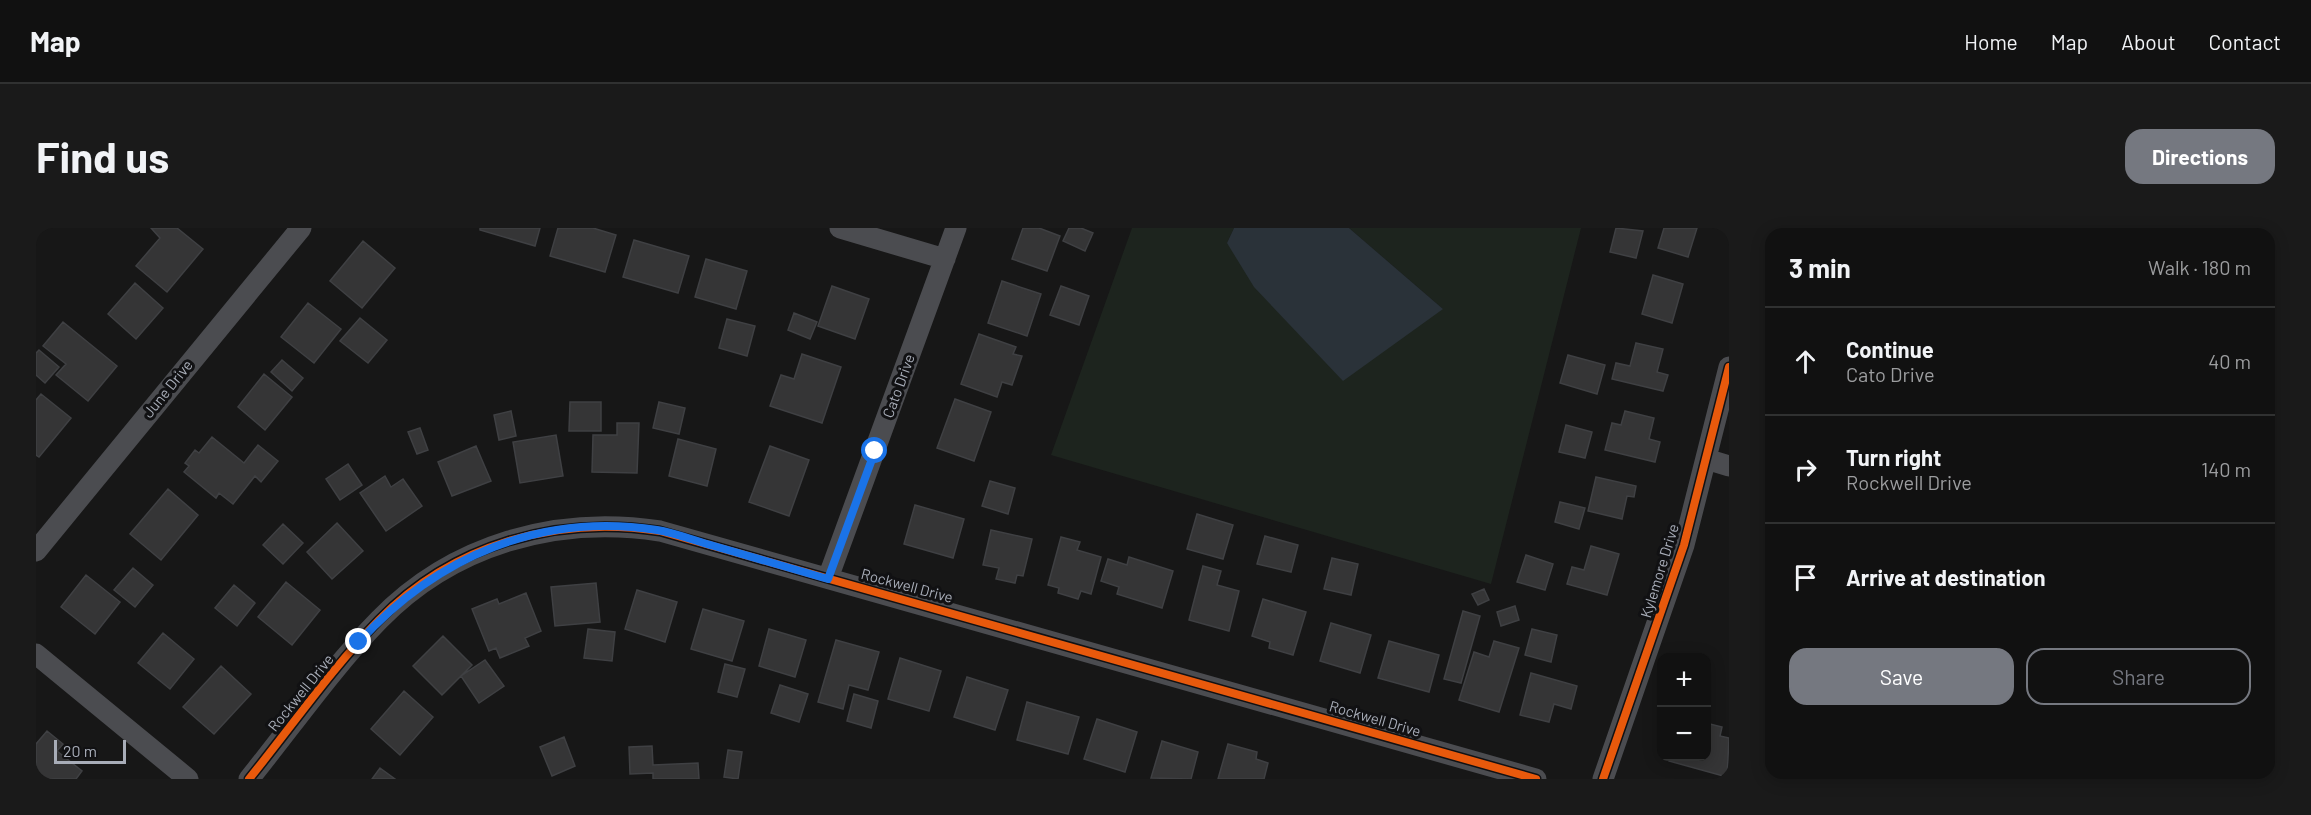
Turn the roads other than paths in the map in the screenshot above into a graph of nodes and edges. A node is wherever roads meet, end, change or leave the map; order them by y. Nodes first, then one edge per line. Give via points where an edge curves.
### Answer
1 (301, 228) edge
2 (840, 228) edge
3 (956, 228) edge
4 (945, 259) junction
5 (1729, 367) edge
6 (1706, 459) junction
7 (1729, 466) edge
8 (36, 550) edge
9 (828, 579) junction
10 (36, 654) edge
11 (188, 779) edge
12 (249, 779) edge
13 (1536, 779) edge
14 (1603, 779) edge

1 - 8 street, June Drive
2 - 4 street
3 - 4 street, Cato Drive
4 - 9 street, Cato Drive
5 - 6 street, Kylemore Drive
6 - 7 street
6 - 14 street, Kylemore Drive via 1684,545
9 - 12 street, Rockwell Drive via 634,527 566,527 495,544 439,573 381,618
9 - 13 street, Rockwell Drive
10 - 11 street

